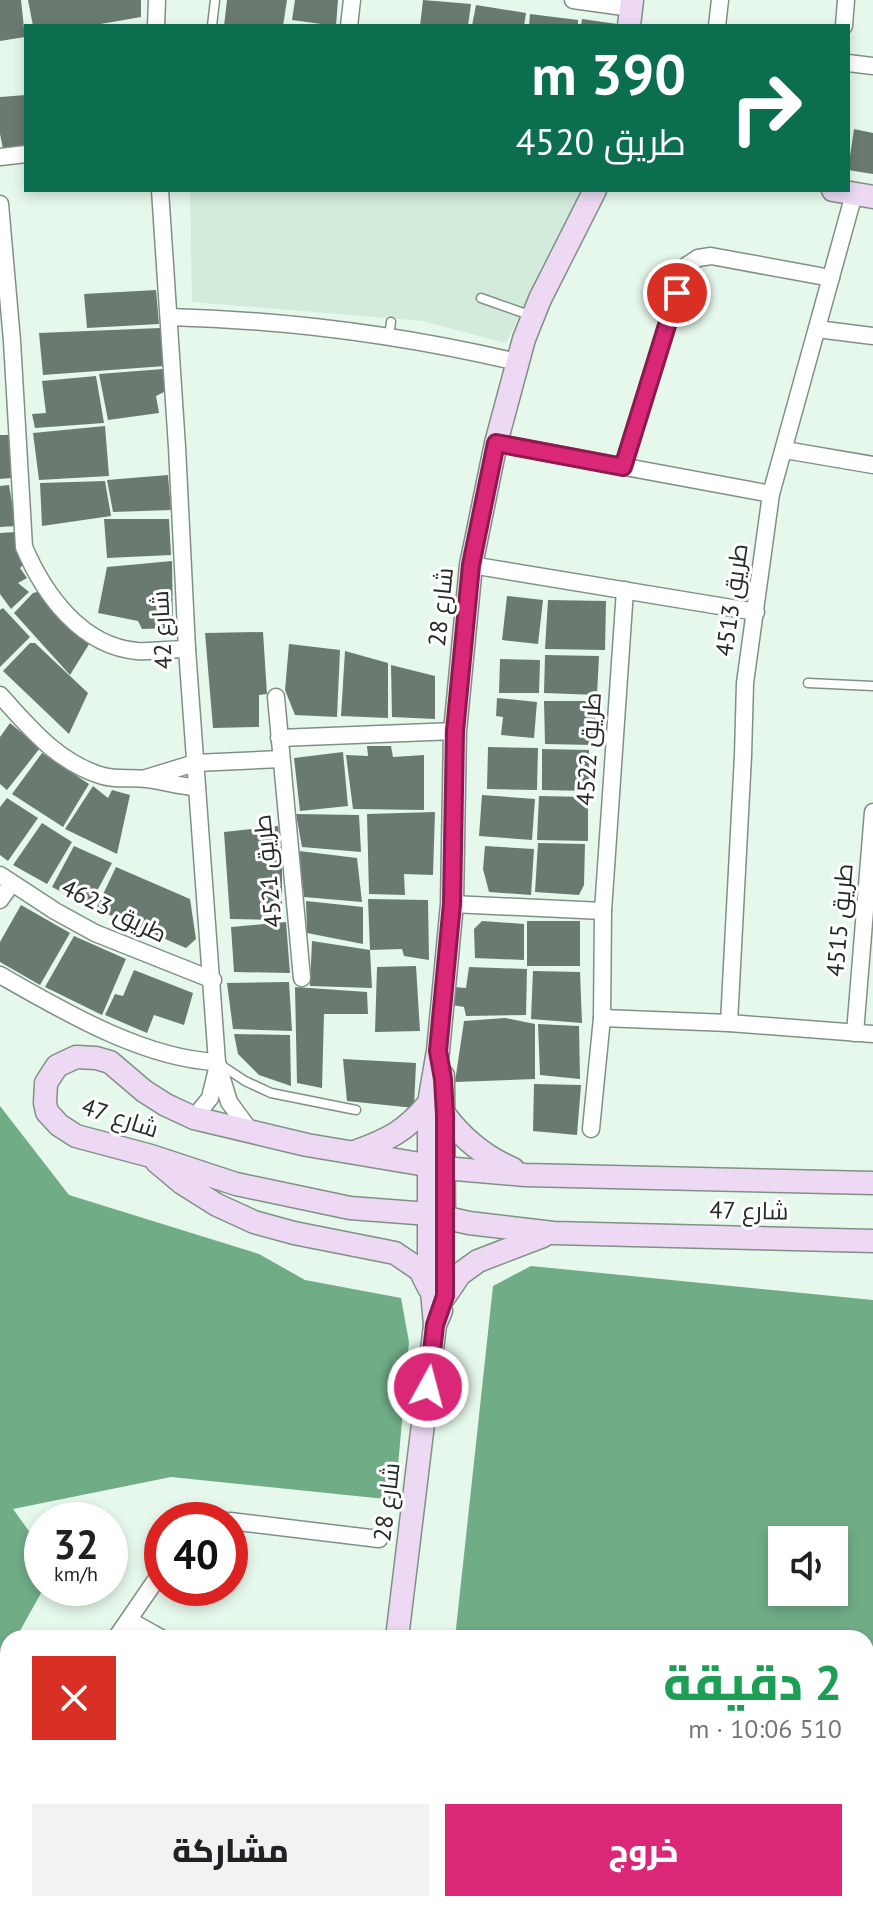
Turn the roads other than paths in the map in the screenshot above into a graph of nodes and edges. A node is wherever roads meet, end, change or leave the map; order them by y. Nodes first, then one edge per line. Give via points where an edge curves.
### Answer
1 (157, 0) edge
2 (215, 0) edge
3 (352, 0) edge
4 (573, 0) edge
5 (720, 0) edge
6 (846, 0) edge
7 (630, 11) edge
8 (156, 24) edge
9 (212, 24) edge
10 (349, 24) edge
11 (717, 24) edge
12 (844, 24) edge
13 (850, 63) edge
14 (873, 66) edge
15 (24, 154) edge
16 (0, 157) edge
17 (160, 192) edge
18 (594, 192) edge
19 (853, 194) edge
20 (0, 204) edge
21 (831, 278) junction
22 (481, 298) dead end
23 (533, 316) junction
24 (169, 317) junction
25 (817, 329) junction
26 (873, 336) edge
27 (517, 362) junction
28 (7, 401) edge
29 (496, 443) junction
30 (785, 450) junction
31 (873, 465) edge
32 (623, 467) junction
33 (771, 494) junction
34 (471, 565) junction
35 (625, 590) junction
36 (756, 612) junction
37 (187, 649) junction
38 (808, 683) dead end
39 (873, 686) edge
40 (0, 695) edge
41 (276, 697) dead end
42 (455, 731) junction
43 (279, 738) junction
44 (281, 759) junction
45 (195, 763) junction
46 (144, 779) junction
47 (197, 787) junction
48 (873, 812) edge
49 (6, 879) edge
50 (870, 898) edge
51 (0, 900) edge
52 (452, 904) junction
53 (603, 911) junction
54 (0, 975) edge
55 (302, 978) dead end
56 (213, 980) junction
57 (602, 1018) junction
58 (729, 1023) junction
59 (855, 1033) junction
60 (873, 1034) edge
61 (217, 1065) junction
62 (437, 1109) junction
63 (356, 1110) dead end
64 (194, 1118) junction
65 (591, 1129) dead end
66 (251, 1132) junction
67 (351, 1153) junction
68 (151, 1156) junction
69 (436, 1167) junction
70 (525, 1175) junction
71 (873, 1183) edge
72 (437, 1216) junction
73 (553, 1233) junction
74 (873, 1241) edge
75 (438, 1294) junction
76 (248, 1523) edge
77 (379, 1539) dead end
78 (144, 1598) edge
79 (129, 1620) junction
80 (122, 1630) edge
81 (147, 1630) edge
82 (398, 1630) edge

1 - 8 street
2 - 9 lane
3 - 10 street
4 - 7 street
5 - 11 street
6 - 12 street
13 - 14 street
15 - 16 street
17 - 24 street, شارع 42
18 - 23 street, شارع 28
19 - 21 street, طريق 4513
20 - 28 street
21 - 25 street, طريق 4513
21 - 32 street via 711,256 686,266
22 - 23 lane
23 - 27 street, شارع 28
24 - 27 street via 390,329
24 - 37 street, شارع 42
25 - 26 street
25 - 30 street, طريق 4513
27 - 29 street, شارع 28
28 - 37 street via 24,547 55,603 105,641 135,651
29 - 32 street
29 - 34 street, شارع 28
30 - 31 street
30 - 33 street, طريق 4513
32 - 33 street
33 - 36 street, طريق 4513
34 - 35 street
34 - 42 street, شارع 28
35 - 36 street
35 - 53 street, طريق 4522
36 - 58 street, طريق 4513 via 745,683
37 - 45 street, شارع 42
38 - 39 lane
40 - 46 street via 39,738 70,761 105,777
41 - 43 street, طريق 4521
42 - 43 street
42 - 52 street, شارع 28
43 - 44 street, طريق 4521
44 - 45 street
44 - 55 street, طريق 4521
45 - 46 street
45 - 47 street, شارع 42
46 - 47 street
47 - 56 street, شارع 42
48 - 50 street, طريق 4515
49 - 51 street
49 - 56 street, طريق 4623 via 95,933
50 - 59 street, طريق 4515
52 - 53 street
52 - 62 street, شارع 28
53 - 57 street, طريق 4522
54 - 61 street via 165,1055
56 - 61 street, شارع 42
57 - 58 street
57 - 65 street, طريق 4522
58 - 59 street
59 - 60 street
61 - 63 lane via 271,1093
61 - 64 street, شارع 42 via 210,1098
61 - 66 street, شارع 42 via 229,1102
62 - 67 street via 392,1138
62 - 69 street, شارع 28
62 - 70 street via 485,1154
64 - 66 street, شارع 47
64 - 68 street, شارع 47 via 144,1091 110,1062 76,1057 57,1066 46,1083 45,1103 59,1125 87,1140
66 - 67 street, شارع 47
67 - 69 street, شارع 47
68 - 72 street, شارع 47 via 236,1184 350,1208
68 - 75 street via 182,1183 254,1222 395,1253 420,1270
69 - 70 street, شارع 47
69 - 72 street, شارع 28
70 - 71 street, شارع 47
72 - 73 street, شارع 47
72 - 75 street, شارع 28
73 - 74 street, شارع 47
73 - 75 street via 478,1261
75 - 82 street, شارع 28
76 - 77 street
78 - 79 street
79 - 80 street
79 - 81 street

